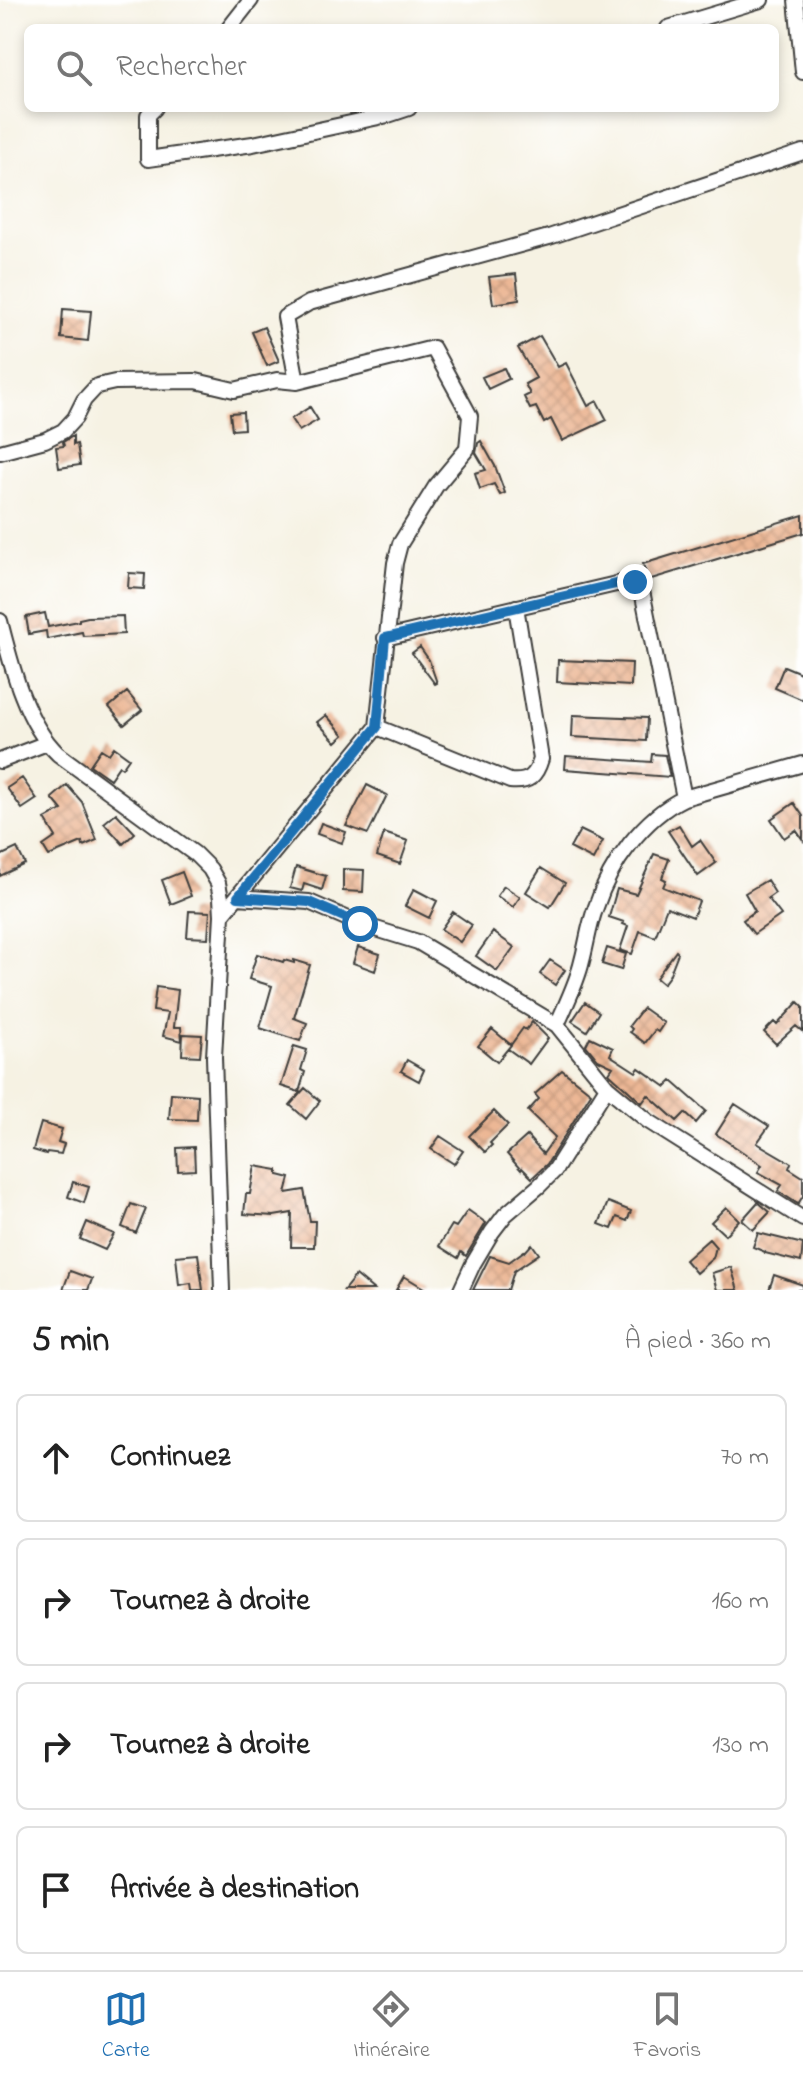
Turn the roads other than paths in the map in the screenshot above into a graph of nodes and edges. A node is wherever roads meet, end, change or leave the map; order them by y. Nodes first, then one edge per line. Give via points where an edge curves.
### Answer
1 (251, 0) edge
2 (761, 0) edge
3 (796, 0) edge
4 (232, 24) edge
5 (681, 24) edge
6 (803, 72) edge
7 (151, 112) edge
8 (397, 112) edge
9 (803, 152) edge
10 (297, 382) junction
11 (0, 452) edge
12 (516, 607) junction
13 (0, 621) edge
14 (385, 638) junction
15 (377, 727) junction
16 (47, 743) junction
17 (0, 761) edge
18 (803, 764) edge
19 (684, 798) junction
20 (238, 897) junction
21 (222, 915) junction
22 (557, 1025) junction
23 (607, 1087) junction
24 (803, 1219) edge
25 (222, 1290) edge
26 (461, 1290) edge

1 - 4 street
2 - 5 street
3 - 6 street
7 - 8 street via 148,159 253,144
9 - 10 street via 549,237 309,303 285,317
10 - 11 street via 277,380 234,390 196,381 97,386 63,431
10 - 14 street via 433,348 470,416 467,449 436,486 400,544
12 - 14 street
12 - 15 street via 541,759 528,780 510,781
12 - 19 street via 629,581 641,586
13 - 16 street via 22,692
14 - 15 street
15 - 20 street
16 - 17 street
16 - 21 street via 195,854 218,883
18 - 19 street
19 - 22 street via 655,815 610,874
20 - 21 street
20 - 22 street via 309,902 418,942
21 - 25 street via 214,1057
22 - 23 street
23 - 24 street via 648,1121
23 - 26 street via 555,1170 492,1232

